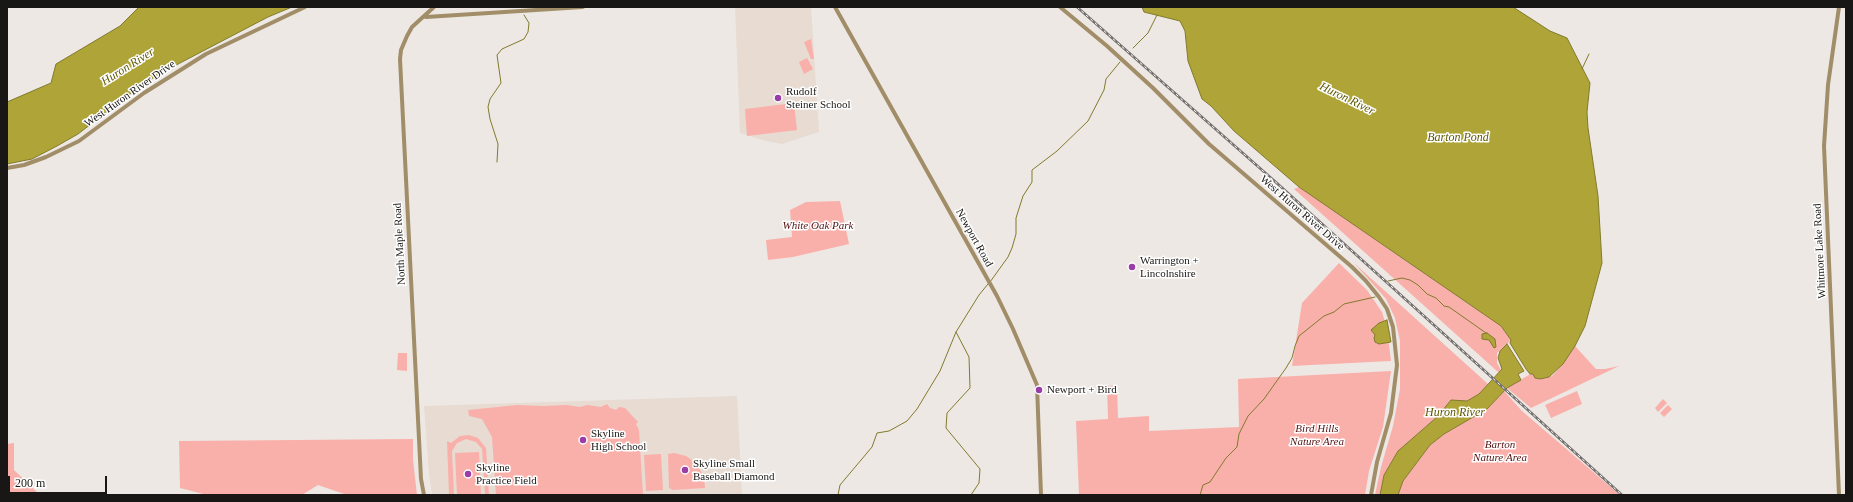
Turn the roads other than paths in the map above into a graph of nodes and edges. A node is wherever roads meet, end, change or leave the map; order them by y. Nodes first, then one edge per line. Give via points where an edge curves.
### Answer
1 (304, 7) edge
2 (434, 7) edge
3 (583, 7) edge
4 (835, 7) edge
5 (1060, 7) edge
6 (1839, 7) edge
7 (425, 17) junction
8 (7, 168) edge
9 (423, 494) edge
10 (1041, 495) edge
11 (1371, 495) edge
12 (1839, 495) edge

1 - 8 street, West Huron River Drive via 206,54 150,89 80,140 24,166
2 - 7 street, North Maple Road
3 - 7 street
4 - 10 street, Newport Road via 1013,329 1036,385
5 - 11 street, West Huron River Drive via 1107,46 1215,149 1352,267 1379,297 1393,327 1397,365 1391,413
6 - 12 street, Whitmore Lake Road via 1828,85 1824,146
7 - 9 street, North Maple Road via 412,27 401,50 400,59

